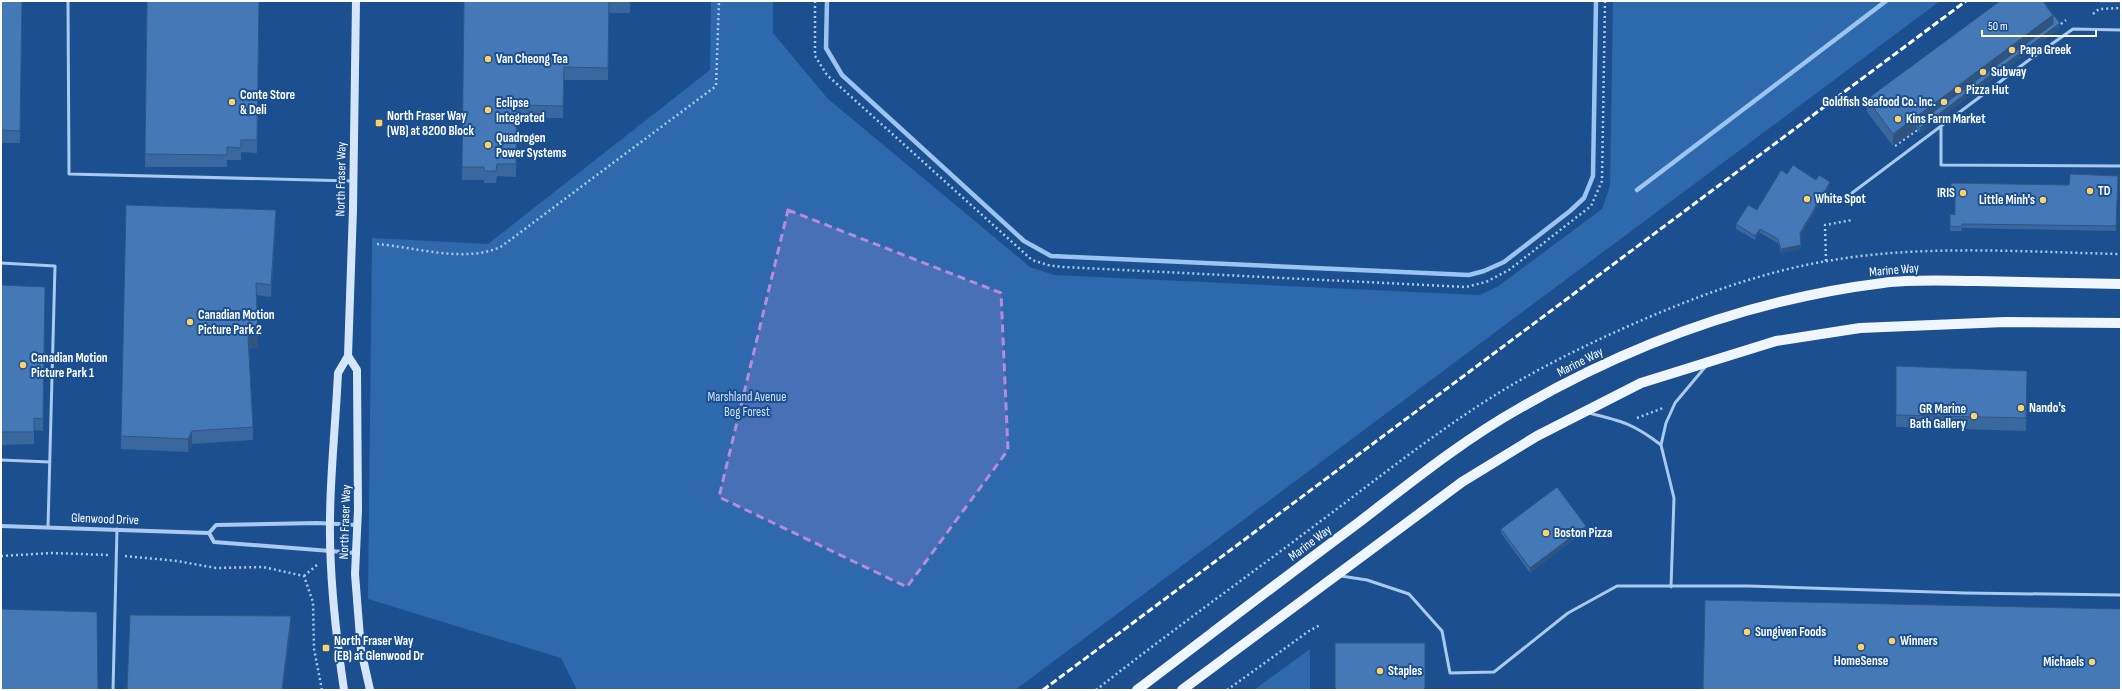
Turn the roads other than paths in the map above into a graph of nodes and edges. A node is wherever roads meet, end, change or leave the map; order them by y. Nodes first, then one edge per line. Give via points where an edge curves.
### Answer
1 (68, 1) edge
2 (356, 1) edge
3 (2121, 30) edge
4 (1941, 127) junction
5 (2121, 166) edge
6 (352, 181) junction
7 (1852, 194) dead end
8 (1, 263) edge
9 (2121, 284) edge
10 (2121, 323) edge
11 (348, 356) junction
12 (1711, 360) junction
13 (1583, 412) junction
14 (1661, 445) junction
15 (1, 460) edge
16 (50, 462) junction
17 (331, 524) junction
18 (358, 525) junction
19 (1, 526) edge
20 (48, 527) junction
21 (117, 529) junction
22 (209, 533) junction
23 (331, 552) junction
24 (356, 553) junction
25 (1336, 575) junction
26 (1671, 587) junction
27 (2121, 595) edge
28 (113, 690) edge
29 (344, 690) edge
30 (370, 690) edge
31 (1137, 690) edge
32 (1182, 690) edge

1 - 6 lane via 69,174
2 - 6 street, North Fraser Way
3 - 4 lane via 2074,29
4 - 5 lane via 1941,165
4 - 7 lane
6 - 11 street, North Fraser Way
8 - 16 lane via 55,266
9 - 31 main road, Marine Way via 1928,280 1885,282 1827,292 1737,313 1707,321 1644,346 1590,370 1518,409 1456,450
10 - 12 main road via 2005,322 1860,328 1776,341
11 - 17 street, North Fraser Way via 338,373
11 - 18 street, North Fraser Way via 357,370
12 - 13 main road via 1641,382
12 - 14 lane via 1675,403 1666,423
13 - 14 lane via 1627,423 1645,432
13 - 25 main road via 1462,482
14 - 26 lane via 1674,498
15 - 16 lane
16 - 20 lane
17 - 18 street, Glenwood Drive
17 - 22 street, Glenwood Drive via 216,525
17 - 23 street, North Fraser Way
18 - 24 street, North Fraser Way
19 - 20 street, Glenwood Drive
20 - 21 street, Glenwood Drive
21 - 22 street, Glenwood Drive
21 - 28 lane
22 - 23 street via 214,542
23 - 24 street
23 - 29 street, North Fraser Way via 335,624
24 - 30 street, North Fraser Way via 355,574 361,650
25 - 26 lane via 1367,580 1408,594 1442,631 1450,673 1494,672 1568,613 1617,586
25 - 32 main road
26 - 27 lane via 1748,586

